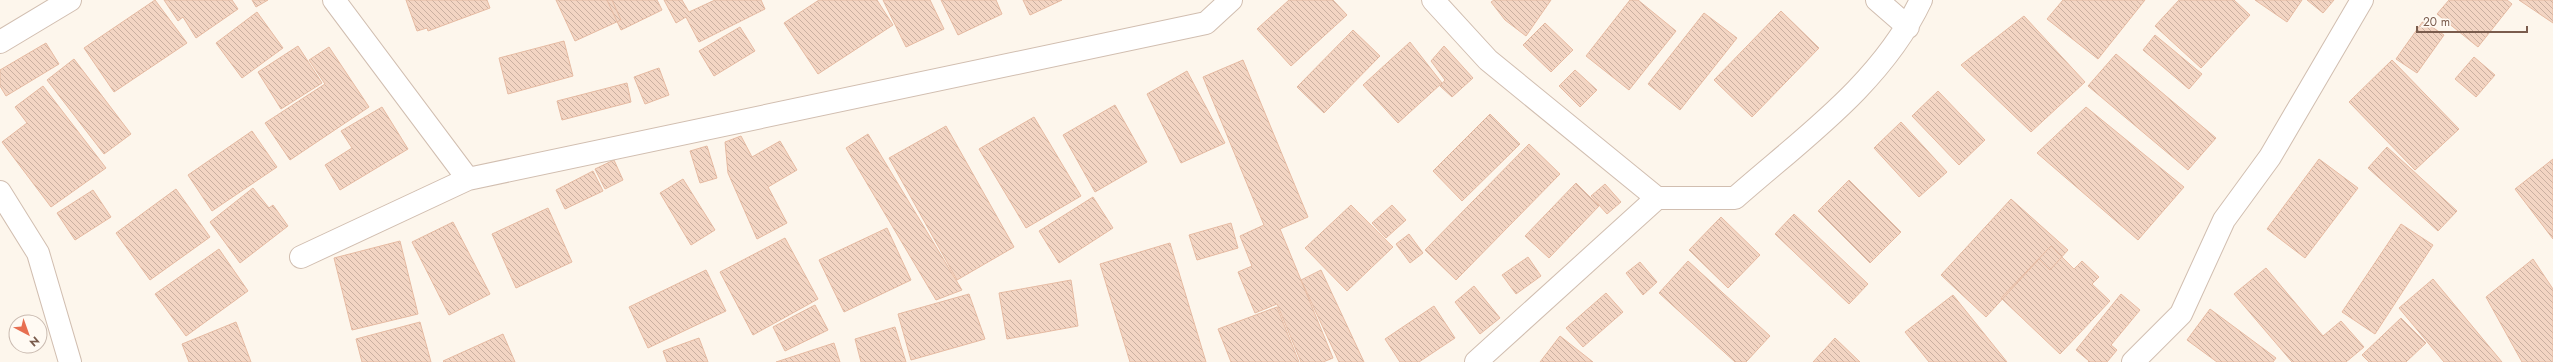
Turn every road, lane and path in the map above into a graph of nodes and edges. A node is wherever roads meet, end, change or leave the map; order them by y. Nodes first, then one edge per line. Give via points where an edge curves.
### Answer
1 (70, 0) edge
2 (334, 0) edge
3 (1231, 0) edge
4 (1433, 0) edge
5 (1877, 0) edge
6 (1921, 0) edge
7 (2362, 0) edge
8 (1908, 27) junction
9 (0, 42) edge
10 (468, 179) junction
11 (0, 192) edge
12 (1657, 198) junction
13 (301, 257) dead end
14 (70, 362) edge
15 (1476, 362) edge
16 (2133, 362) edge

1 - 9 street
2 - 10 street
3 - 10 street via 1206,23
4 - 12 street via 1488,60
5 - 8 street
6 - 8 street
7 - 16 street via 2270,157 2224,220 2181,314
8 - 12 street via 1858,90 1735,198
10 - 13 street
11 - 14 street via 38,253
12 - 15 street

